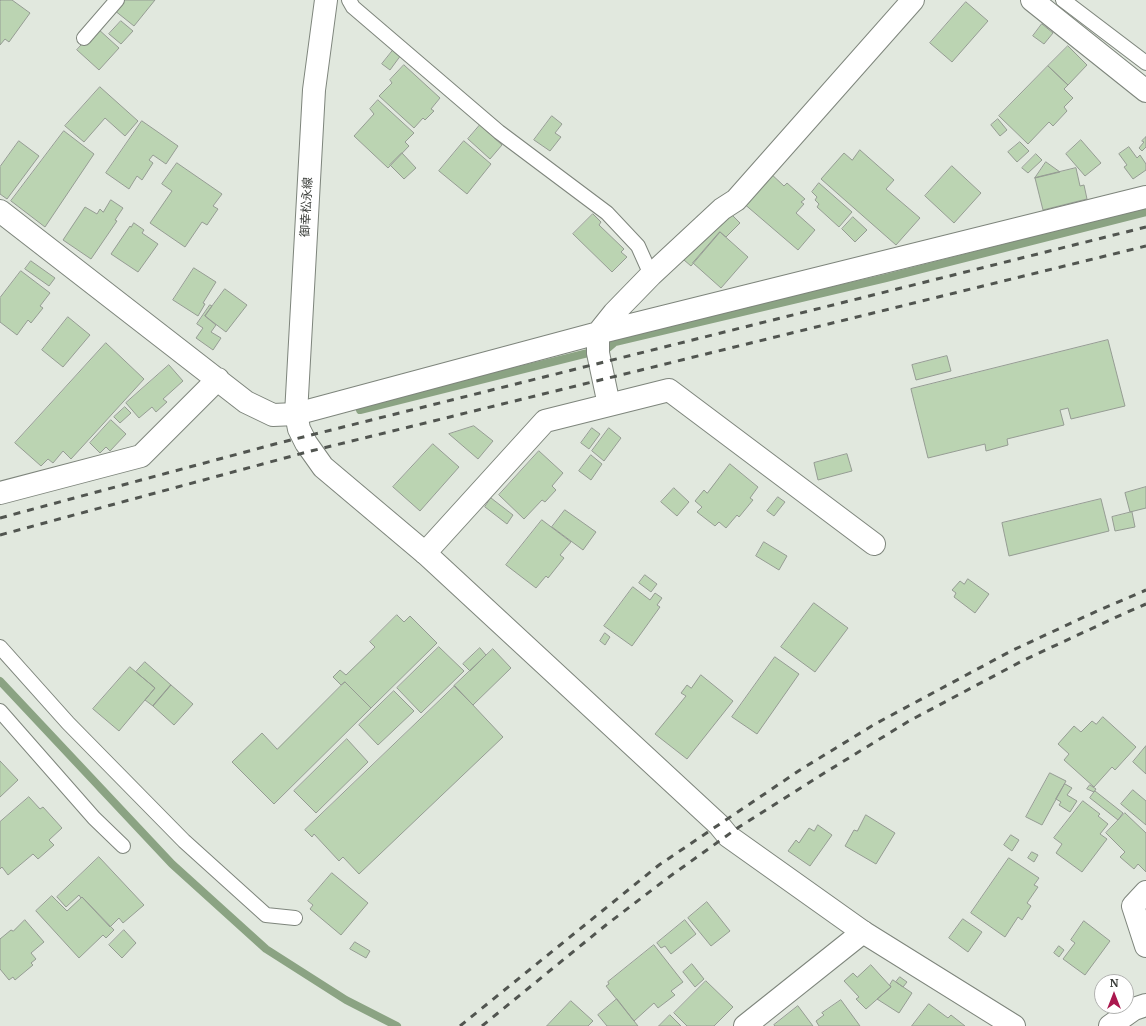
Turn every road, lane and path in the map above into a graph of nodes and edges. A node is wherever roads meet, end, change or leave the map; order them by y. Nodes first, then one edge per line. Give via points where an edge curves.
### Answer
1 (117, 0) edge
2 (326, 0) edge
3 (349, 0) edge
4 (913, 0) edge
5 (1032, 0) edge
6 (1063, 0) edge
7 (84, 38) dead end
8 (1146, 63) edge
9 (1146, 91) edge
10 (1146, 197) edge
11 (0, 211) edge
12 (651, 275) junction
13 (598, 345) junction
14 (218, 380) junction
15 (609, 405) junction
16 (296, 414) junction
17 (0, 493) edge
18 (874, 544) dead end
19 (425, 553) junction
20 (0, 647) edge
21 (0, 711) edge
22 (123, 846) dead end
23 (1146, 892) edge
24 (295, 918) dead end
25 (863, 932) junction
26 (1146, 946) edge
27 (1146, 1005) edge
28 (745, 1026) edge
29 (1014, 1026) edge
30 (1110, 1026) edge

1 - 7 lane
2 - 16 street, 御幸松永線 via 314,90
3 - 12 lane via 499,132 607,213 638,246
4 - 12 street via 736,200
5 - 9 street
6 - 8 lane
10 - 13 street
11 - 14 street
12 - 13 street via 614,313
13 - 15 street
13 - 16 street
14 - 16 street via 246,402 273,415
14 - 17 street via 141,456
15 - 18 street via 669,390
15 - 19 street via 545,421
16 - 19 street, 御幸松永線 via 299,429 306,443 323,467
19 - 25 street, 御幸松永線 via 708,814 728,836
20 - 24 lane via 68,723 184,841 266,915
21 - 22 lane via 94,818
23 - 26 street via 1133,906
25 - 28 street
25 - 29 street, 御幸松永線
27 - 30 street via 1134,1009

